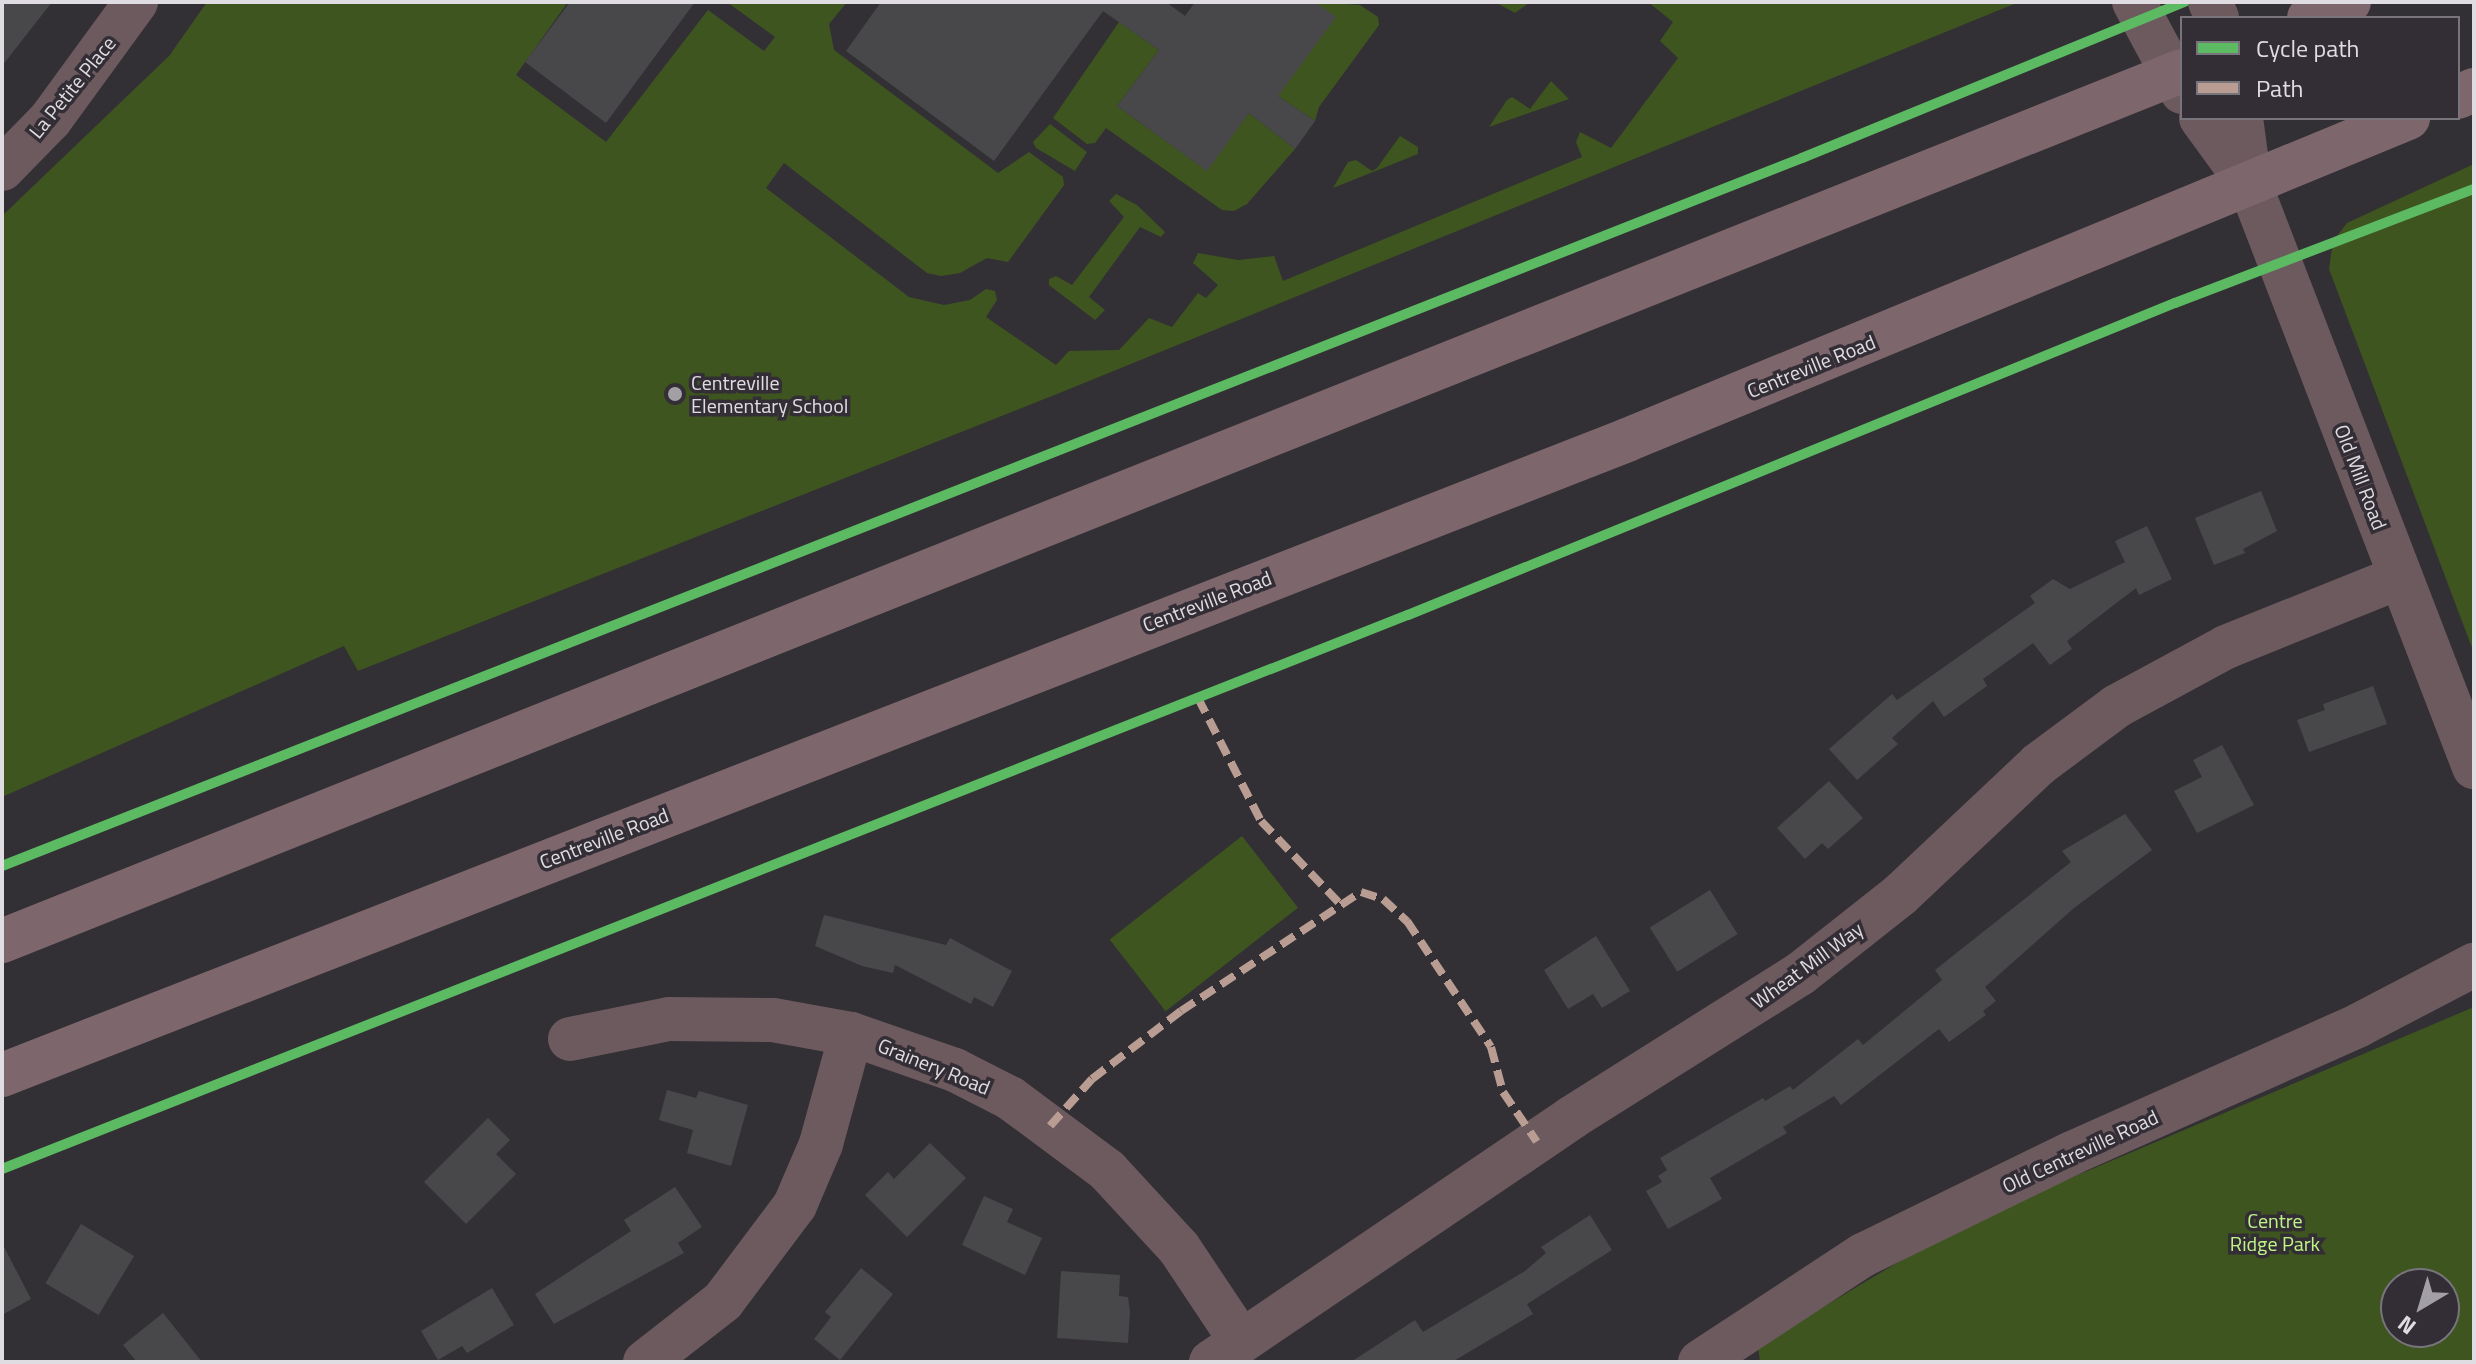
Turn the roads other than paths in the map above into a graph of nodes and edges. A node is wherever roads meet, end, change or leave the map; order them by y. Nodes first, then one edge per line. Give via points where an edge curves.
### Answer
1 (136, 2) edge
2 (2134, 2) edge
3 (2349, 2) edge
4 (2314, 16) edge
5 (2178, 79) edge
6 (2202, 120) edge
7 (2241, 120) edge
8 (2403, 120) edge
9 (2, 169) edge
10 (2250, 185) junction
11 (2400, 577) junction
12 (2474, 767) edge
13 (2, 941) edge
14 (2474, 965) edge
15 (851, 1034) junction
16 (570, 1039) dead end
17 (2, 1075) edge
18 (1226, 1352) edge
19 (645, 1362) edge
20 (1700, 1362) edge

1 - 9 street, La Petite Place via 50,120
2 - 5 street
3 - 4 highway
5 - 13 highway
6 - 10 street
7 - 10 street
8 - 10 highway, Centreville Road
10 - 11 street, Old Mill Road
10 - 17 highway, Centreville Road via 1641,435
11 - 12 street, Old Mill Road
11 - 18 street, Wheat Mill Way via 2226,647 2117,706 2039,764 1900,895 1800,974 1571,1118
14 - 20 street, Old Centreville Road via 2359,1025 1927,1223 1850,1263
15 - 16 street, Grainery Road via 721,1017 669,1019
15 - 18 street, Grainery Road via 955,1070 1066,1137 1116,1179 1179,1248
15 - 19 street via 821,1144 795,1205 723,1301

